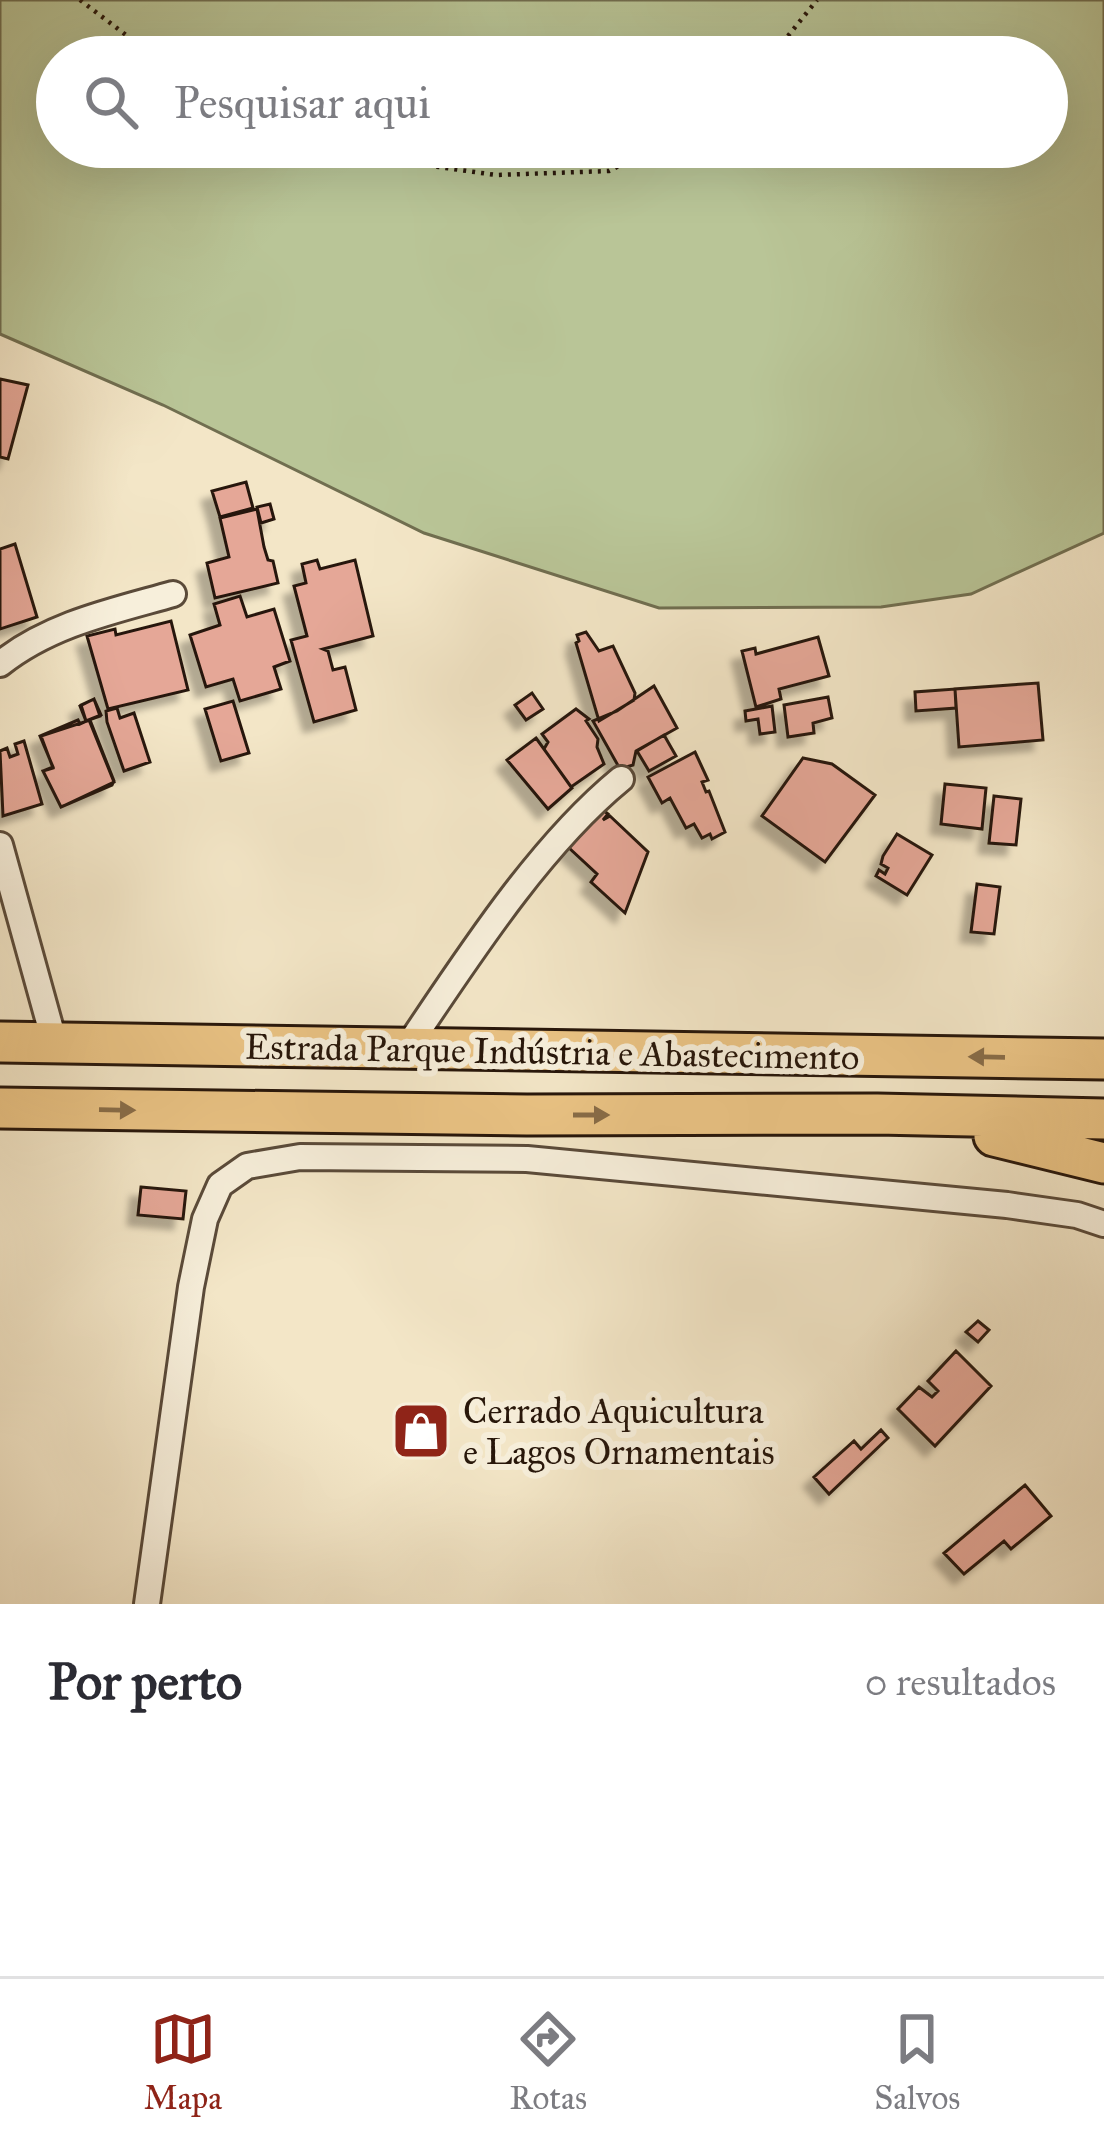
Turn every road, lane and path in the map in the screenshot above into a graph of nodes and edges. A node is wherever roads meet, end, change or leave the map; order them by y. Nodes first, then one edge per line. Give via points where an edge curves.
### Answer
1 (80, 0) edge
2 (818, 0) edge
3 (127, 36) edge
4 (788, 36) edge
5 (446, 168) edge
6 (613, 168) edge
7 (173, 594) dead end
8 (0, 664) edge
9 (621, 779) dead end
10 (0, 845) edge
11 (0, 1042) edge
12 (55, 1043) junction
13 (406, 1049) junction
14 (1104, 1059) edge
15 (0, 1108) edge
16 (877, 1114) junction
17 (527, 1115) junction
18 (1104, 1119) edge
19 (527, 1159) junction
20 (1104, 1163) edge
21 (1104, 1224) edge
22 (147, 1604) edge

1 - 3 path
2 - 4 path
5 - 6 path via 496,175
7 - 8 street via 76,621
9 - 13 street via 483,935
10 - 12 street
11 - 12 highway, Estrada Parque Indústria e Abastecimento
12 - 13 highway, Estrada Parque Indústria e Abastecimento
14 -> 13 highway, Estrada Parque Indústria e Abastecimento
15 -> 17 highway, Estrada Parque Indústria e Abastecimento
17 -> 16 highway, Estrada Parque Indústria e Abastecimento
16 - 18 highway, Estrada Parque Indústria e Abastecimento
16 - 20 highway
17 - 19 street
19 - 21 street via 1006,1204
19 - 22 street via 280,1159 247,1166 220,1185 191,1286

